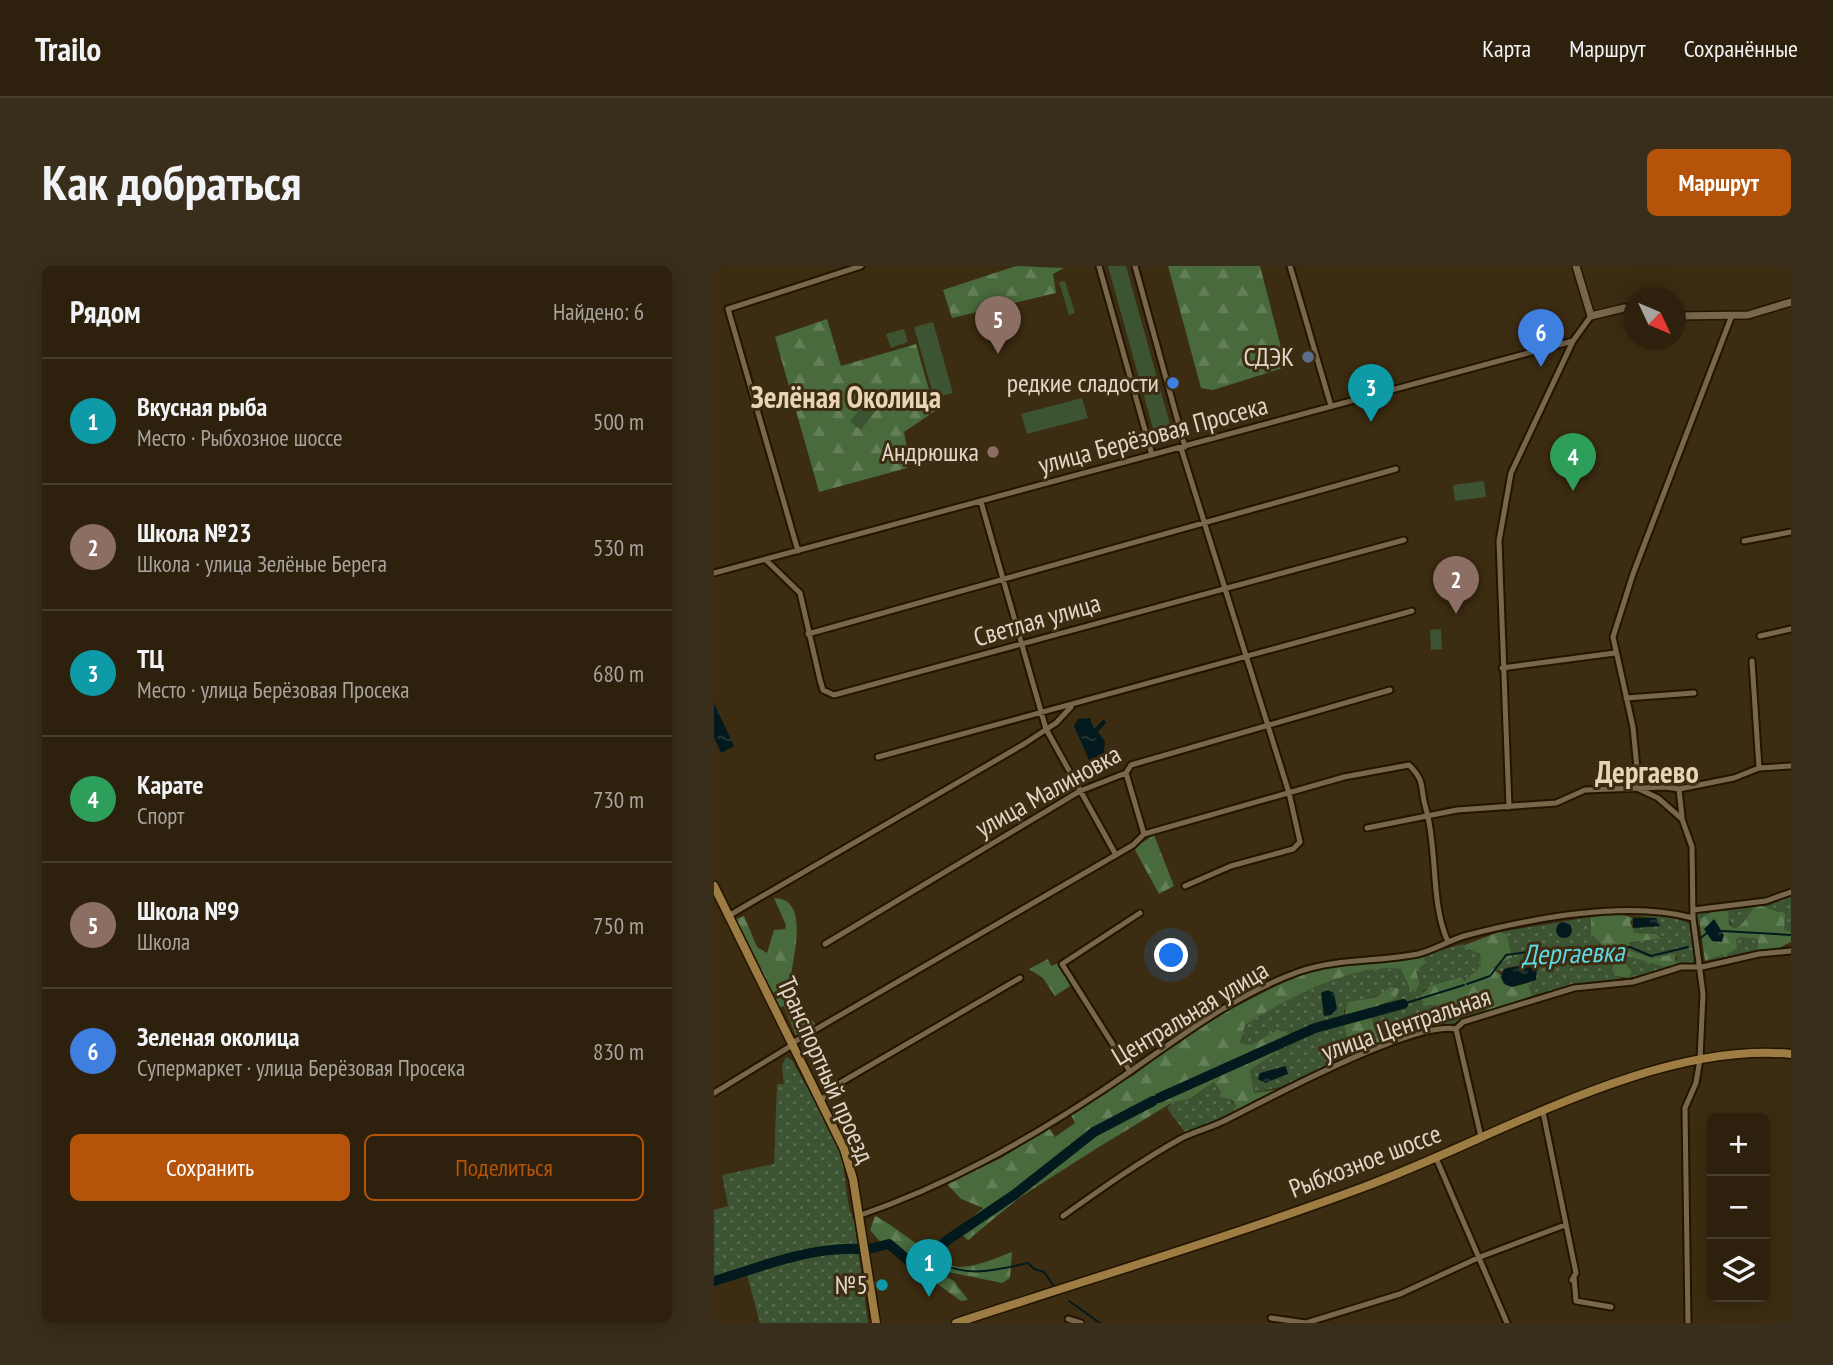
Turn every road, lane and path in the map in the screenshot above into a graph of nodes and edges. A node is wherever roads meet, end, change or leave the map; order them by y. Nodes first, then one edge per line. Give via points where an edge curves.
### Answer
1 (861, 266) edge
2 (1099, 266) edge
3 (1135, 266) edge
4 (1290, 266) edge
5 (1576, 266) edge
6 (1791, 302) edge
7 (1623, 308) edge
8 (1592, 315) junction
9 (1732, 315) junction
10 (1686, 316) edge
11 (1573, 341) junction
12 (1331, 407) junction
13 (1183, 447) junction
14 (1152, 455) junction
15 (1396, 469) dead end
16 (981, 502) junction
17 (1202, 522) junction
18 (1791, 532) edge
19 (1404, 540) dead end
20 (1744, 541) dead end
21 (798, 551) junction
22 (766, 560) junction
23 (714, 573) edge
24 (1004, 579) junction
25 (1224, 588) junction
26 (1412, 611) dead end
27 (1791, 629) edge
28 (808, 634) junction
29 (1760, 636) dead end
30 (1023, 644) junction
31 (1615, 653) junction
32 (1247, 657) junction
33 (1752, 661) dead end
34 (1502, 668) junction
35 (1390, 690) dead end
36 (1694, 693) dead end
37 (1626, 698) junction
38 (1073, 705) junction
39 (1042, 713) junction
40 (1267, 723) junction
41 (1046, 729) junction
42 (878, 757) dead end
43 (1791, 766) edge
44 (1759, 768) junction
45 (1126, 773) junction
46 (1639, 789) junction
47 (1679, 789) junction
48 (1080, 791) junction
49 (1289, 793) junction
50 (1509, 807) junction
51 (1429, 815) junction
52 (1682, 819) junction
53 (1367, 828) dead end
54 (1144, 834) junction
55 (1116, 855) junction
56 (714, 886) edge
57 (1185, 886) dead end
58 (1791, 892) edge
59 (1693, 910) junction
60 (1140, 913) dead end
61 (730, 915) junction
62 (1693, 918) junction
63 (1448, 942) junction
64 (825, 944) dead end
65 (1791, 951) edge
66 (1702, 967) junction
67 (1020, 978) dead end
68 (1456, 1030) junction
69 (794, 1043) junction
70 (1791, 1054) edge
71 (1700, 1059) junction
72 (1129, 1070) junction
73 (714, 1093) edge
74 (820, 1101) junction
75 (1542, 1112) junction
76 (1481, 1138) junction
77 (1436, 1158) junction
78 (858, 1216) junction
79 (1063, 1216) dead end
80 (1565, 1225) junction
81 (1480, 1257) junction
82 (1611, 1307) dead end
83 (1271, 1318) dead end
84 (1068, 1319) dead end
85 (876, 1323) edge
86 (956, 1323) edge
87 (1081, 1323) edge
88 (1507, 1323) edge
89 (1688, 1323) edge

1 - 21 street via 729,309
2 - 14 street
3 - 13 street
4 - 12 street
5 - 8 street
6 - 9 street
7 - 8 street
8 - 11 street
9 - 10 street
9 - 31 street via 1629,585 1613,637
11 - 12 street, улица Берёзовая Просека
11 - 34 street via 1511,473 1499,541
12 - 13 street, улица Берёзовая Просека
13 - 14 street, улица Берёзовая Просека
13 - 17 street
14 - 16 street, улица Берёзовая Просека
15 - 17 street
16 - 21 street, улица Берёзовая Просека
16 - 24 street
17 - 24 street
17 - 25 street
18 - 20 street
19 - 25 street, Светлая улица
21 - 22 street, улица Берёзовая Просека
22 - 23 street, улица Берёзовая Просека
22 - 28 street, Светлая улица via 800,593
24 - 28 street
24 - 30 street
25 - 30 street, Светлая улица
25 - 32 street
26 - 32 street
27 - 29 street
28 - 30 street, Светлая улица via 823,690 834,695
30 - 39 street
31 - 34 street
31 - 37 street
32 - 38 street
32 - 40 street
33 - 44 street
34 - 50 street
35 - 40 street, улица Малиновка
36 - 37 street
37 - 46 street
38 - 39 street
38 - 41 street
39 - 41 street
39 - 42 street
40 - 45 street, улица Малиновка via 1131,765
40 - 49 street
41 - 48 street
41 - 61 street
43 - 44 street
44 - 47 street
45 - 48 street, улица Малиновка
45 - 54 street
46 - 47 street
46 - 50 street via 1585,790 1556,803
46 - 52 street
47 - 52 street
48 - 55 street
48 - 64 street, улица Малиновка
49 - 51 street via 1409,765 1422,778
49 - 54 street
49 - 57 street via 1299,837 1296,847 1231,866
50 - 51 street
51 - 53 street
51 - 63 street via 1440,924
52 - 59 street via 1692,847
54 - 55 street
55 - 69 street
56 - 61 main road, Транспортный проезд
58 - 59 street via 1766,901
59 - 62 street
60 - 72 street via 1062,964
61 - 69 main road, Транспортный проезд
62 - 63 street, Центральная улица via 1648,911 1578,914
62 - 66 street
63 - 72 street, Центральная улица via 1419,954 1298,972 1239,1000
65 - 66 street, улица Центральная
66 - 68 street, улица Центральная via 1681,967 1633,982 1574,988 1463,1022
66 - 71 street
67 - 74 street via 840,1083
68 - 76 street
68 - 79 street, улица Центральная via 1433,1029 1266,1097 1223,1122 1183,1137
69 - 73 street
69 - 74 main road, Транспортный проезд
70 - 71 main road, Рыбхозное шоссе
71 - 75 main road, Рыбхозное шоссе
71 - 89 street via 1685,1108
72 - 78 street, Центральная улица via 1028,1138 937,1186
74 - 78 main road, Транспортный проезд via 845,1149
75 - 76 main road, Рыбхозное шоссе
75 - 80 street
76 - 77 main road, Рыбхозное шоссе
77 - 81 street
77 - 86 main road, Рыбхозное шоссе via 1366,1187
78 - 85 main road, Транспортный проезд
80 - 81 street
80 - 82 street via 1576,1273 1576,1301
81 - 83 street via 1400,1294 1306,1323
81 - 88 street
84 - 87 street

